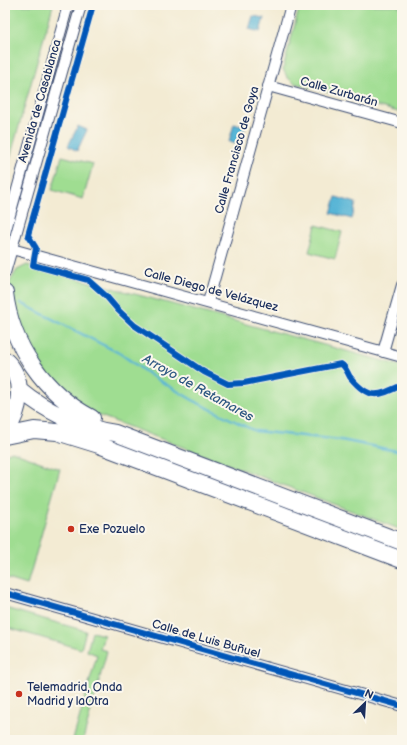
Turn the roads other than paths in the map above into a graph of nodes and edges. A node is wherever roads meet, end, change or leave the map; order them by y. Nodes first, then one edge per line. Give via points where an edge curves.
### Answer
1 (68, 5) edge
2 (80, 5) edge
3 (291, 5) edge
4 (268, 86) junction
5 (402, 123) edge
6 (5, 233) edge
7 (12, 249) junction
8 (5, 273) edge
9 (402, 285) edge
10 (5, 293) edge
11 (208, 302) junction
12 (383, 352) junction
13 (402, 357) edge
14 (5, 360) edge
15 (19, 389) junction
16 (115, 433) junction
17 (5, 435) edge
18 (402, 542) edge
19 (402, 560) edge
20 (5, 593) edge
21 (402, 706) edge

1 - 6 street, Avenida de Casablanca
2 - 7 street, Avenida de Casablanca
3 - 4 street, Calle Francisco de Goya
4 - 5 street, Calle Zurbarán
4 - 11 street, Calle Francisco de Goya
7 - 8 street, Avenida de Casablanca
7 - 11 street, Calle Diego de Velázquez
9 - 12 street
10 - 16 highway via 7,310 14,329 37,372 54,392 76,410 102,423
11 - 12 street, Calle Diego de Velázquez
12 - 13 street, Calle Diego de Velázquez
14 - 15 highway via 15,375
15 - 16 highway via 38,405 50,411 99,431
15 - 17 highway via 19,406 14,422
16 - 18 highway
17 - 19 highway via 34,430 58,432
20 - 21 street, Calle de Luis Buñuel

